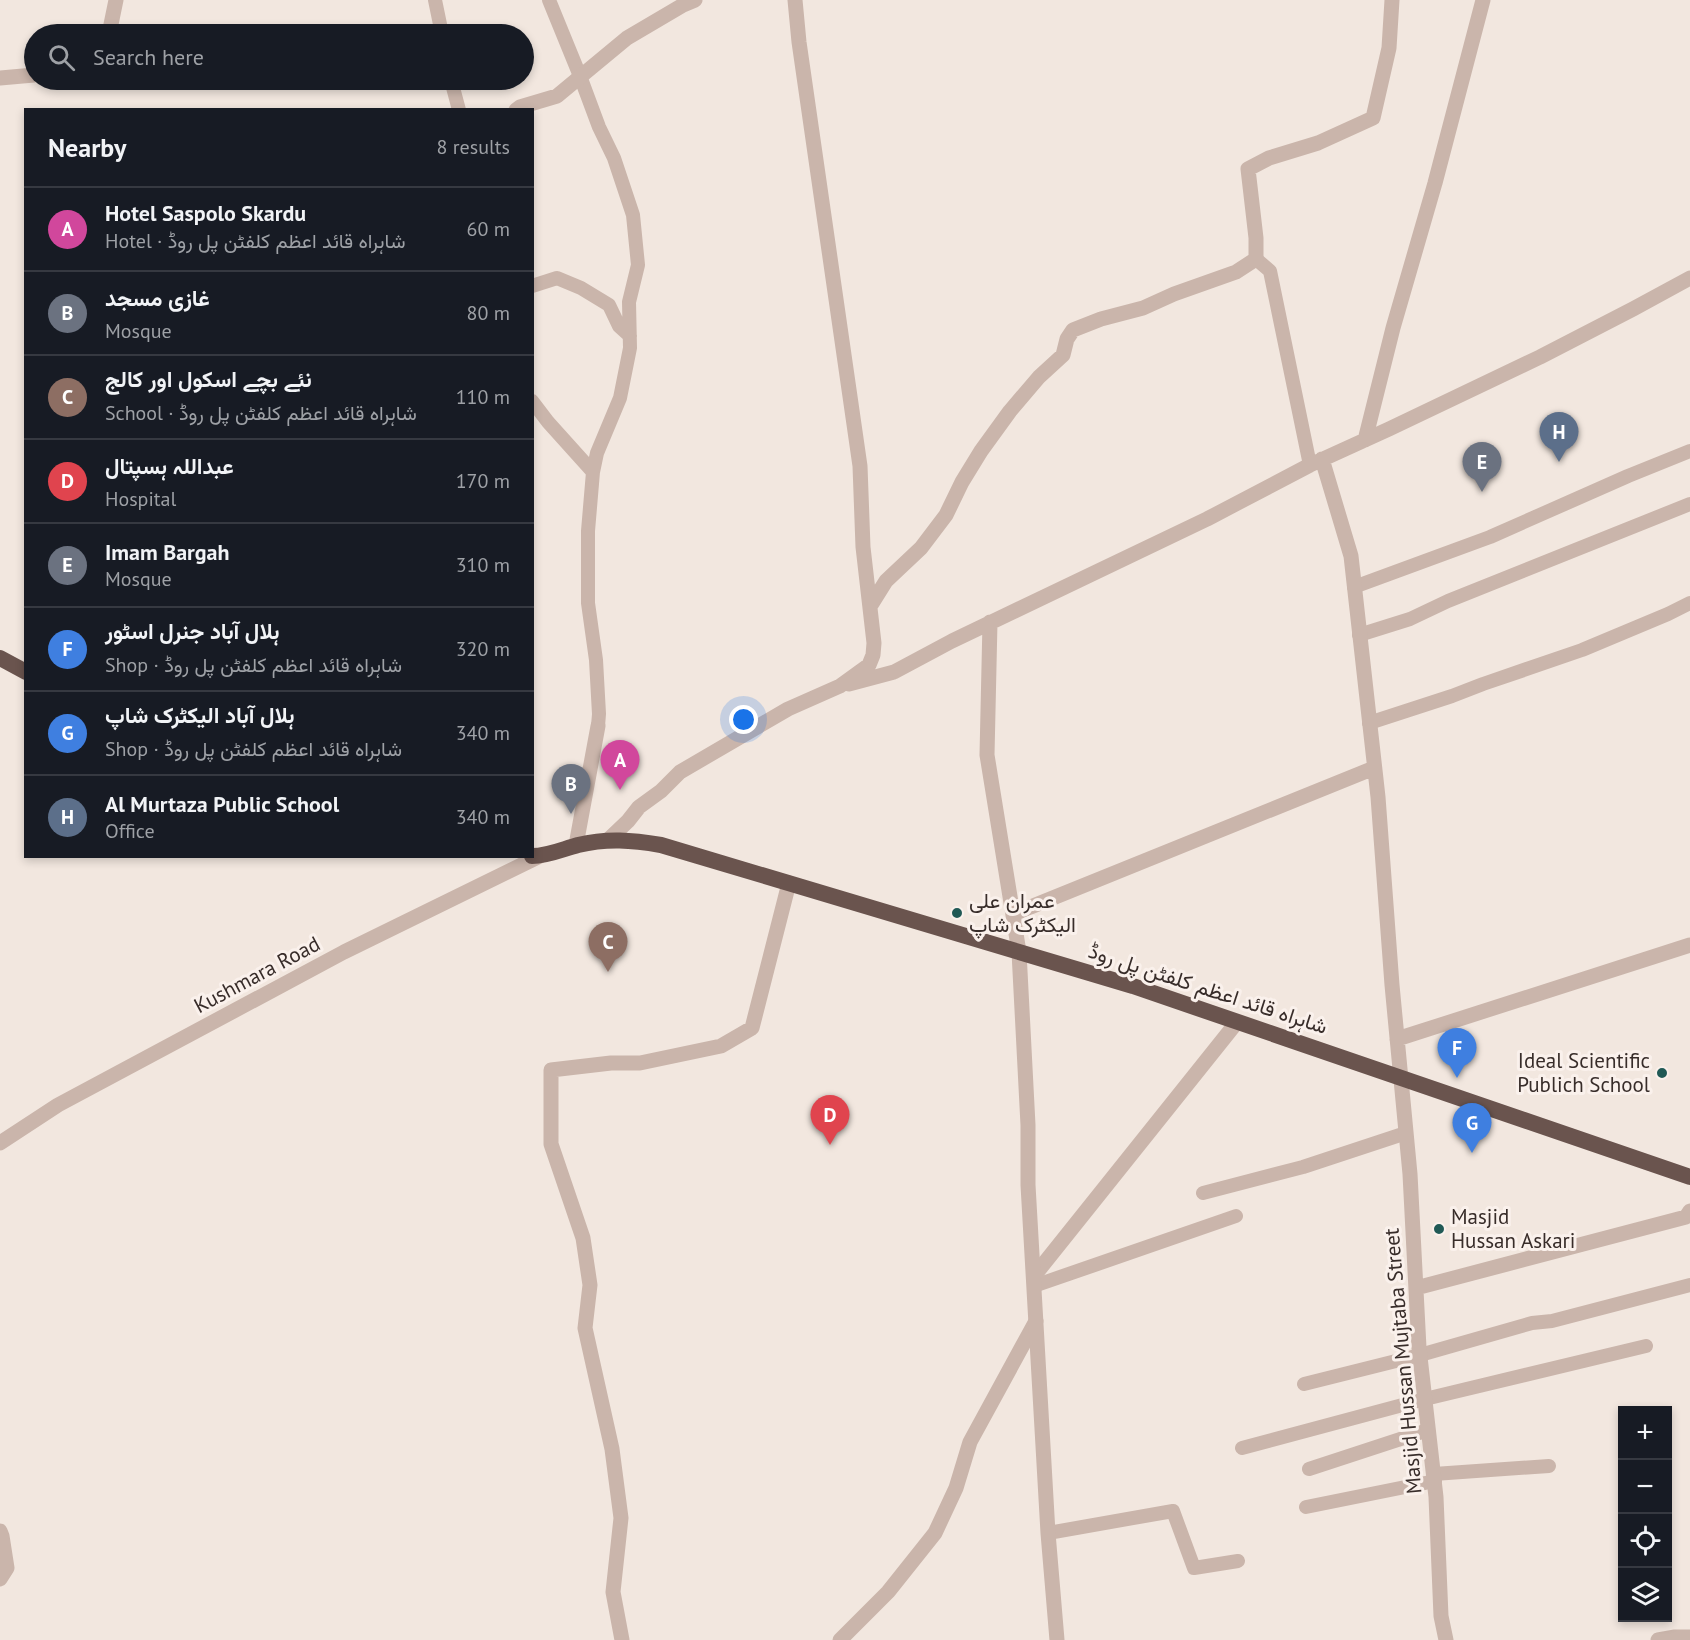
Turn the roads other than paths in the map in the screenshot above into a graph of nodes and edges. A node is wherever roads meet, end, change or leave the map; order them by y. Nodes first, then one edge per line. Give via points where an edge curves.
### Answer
1 (116, 0) edge
2 (435, 0) edge
3 (549, 0) edge
4 (695, 0) edge
5 (795, 0) edge
6 (1392, 0) edge
7 (1483, 0) edge
8 (111, 24) edge
9 (440, 24) edge
10 (24, 76) edge
11 (580, 76) junction
12 (0, 78) edge
13 (454, 90) edge
14 (458, 108) edge
15 (518, 108) edge
16 (1256, 259) junction
17 (1690, 278) edge
18 (534, 285) edge
19 (630, 336) junction
20 (534, 404) edge
21 (1365, 440) junction
22 (1690, 451) edge
23 (1316, 462) junction
24 (593, 472) junction
25 (1690, 504) edge
26 (1354, 587) junction
27 (1690, 603) edge
28 (871, 605) junction
29 (990, 622) junction
30 (1359, 635) junction
31 (0, 658) edge
32 (24, 671) edge
33 (840, 686) junction
34 (1369, 723) junction
35 (598, 726) joint
36 (1374, 768) junction
37 (608, 840) junction
38 (576, 845) junction
39 (536, 856) edge
40 (532, 858) edge
41 (789, 883) junction
42 (1013, 914) junction
43 (1690, 945) edge
44 (1019, 952) junction
45 (1237, 1022) junction
46 (1397, 1039) junction
47 (1401, 1078) junction
48 (1406, 1133) junction
49 (0, 1143) edge
50 (1690, 1177) edge
51 (1203, 1193) dead end
52 (1690, 1211) edge
53 (1236, 1216) dead end
54 (1034, 1281) junction
55 (1690, 1285) edge
56 (1416, 1288) junction
57 (1036, 1322) junction
58 (1646, 1346) dead end
59 (1420, 1355) junction
60 (1304, 1384) dead end
61 (1425, 1399) junction
62 (1428, 1430) junction
63 (1242, 1448) dead end
64 (1549, 1466) dead end
65 (1309, 1469) dead end
66 (1434, 1478) junction
67 (1306, 1507) dead end
68 (0, 1531) edge
69 (1048, 1533) junction
70 (1238, 1561) dead end
71 (0, 1579) edge
72 (1690, 1637) edge
73 (622, 1640) edge
74 (840, 1640) edge
75 (1057, 1640) edge
76 (1446, 1640) edge
77 (1658, 1640) edge

1 - 8 street
2 - 9 street
3 - 11 street
4 - 11 street via 627,38
5 - 28 street via 860,465 863,547
6 - 16 street via 1389,48 1374,118 1248,169
7 - 21 street
10 - 12 street
11 - 15 street via 556,96
11 - 19 street via 633,215 638,265 629,302
13 - 14 street
16 - 23 street via 1270,271
16 - 28 street via 1236,272 1143,308 1072,330 1063,355 1010,411 981,451 946,514 921,548 886,581
17 - 21 street via 1540,357
18 - 19 street via 557,278 581,288 609,305 619,326
19 - 24 street via 620,398
20 - 24 street
21 - 23 street
22 - 26 street via 1490,537
23 - 26 street, Masjid Hussan Mujtaba Street via 1351,556
23 - 29 street
24 - 35 street via 588,603 596,660
25 - 30 street via 1410,619
26 - 30 street, Masjid Hussan Mujtaba Street
27 - 34 street via 1572,653
28 - 33 street via 873,655 869,665
29 - 33 street via 894,672
29 - 42 street via 987,755
30 - 34 street, Masjid Hussan Mujtaba Street
31 - 32 highway
33 - 37 street via 788,709 680,772
34 - 36 street, Masjid Hussan Mujtaba Street
35 - 38 street
36 - 42 street
36 - 46 street, Masjid Hussan Mujtaba Street
37 - 38 highway, شاہراہ قائد اعظم کلفٹن پل روڈ
37 - 41 highway, شاہراہ قائد اعظم کلفٹن پل روڈ via 661,845
38 - 39 highway, شاہراہ قائد اعظم کلفٹن پل روڈ
40 - 49 street, Kushmara Road via 333,957 58,1105
41 - 44 highway, شاہراہ قائد اعظم کلفٹن پل روڈ
41 - 73 street via 752,1028 721,1046 640,1064 611,1062 551,1070 551,1144 583,1238 590,1285 585,1328 612,1449 621,1518 613,1592
42 - 44 street
43 - 46 street
44 - 45 highway, شاہراہ قائد اعظم کلفٹن پل روڈ
44 - 54 street
45 - 47 highway, شاہراہ قائد اعظم کلفٹن پل روڈ
45 - 54 street
46 - 47 street, Masjid Hussan Mujtaba Street
47 - 48 street, Masjid Hussan Mujtaba Street
47 - 50 highway, شاہراہ قائد اعظم کلفٹن پل روڈ
48 - 51 street via 1303,1167
48 - 56 street, Masjid Hussan Mujtaba Street
52 - 56 street via 1686,1217
53 - 54 street
54 - 57 street
55 - 59 street
56 - 59 street, Masjid Hussan Mujtaba Street
57 - 69 street
57 - 74 street via 970,1442 956,1488 935,1533 888,1592
58 - 61 street
59 - 60 street
59 - 61 street, Masjid Hussan Mujtaba Street
61 - 62 street, Masjid Hussan Mujtaba Street
61 - 63 street
62 - 65 street
62 - 66 street, Masjid Hussan Mujtaba Street
64 - 66 street
66 - 67 street
66 - 76 street, Masjid Hussan Mujtaba Street via 1441,1616
68 - 71 street via 7,1568
69 - 70 street via 1173,1511 1194,1568
69 - 75 street
72 - 77 street

